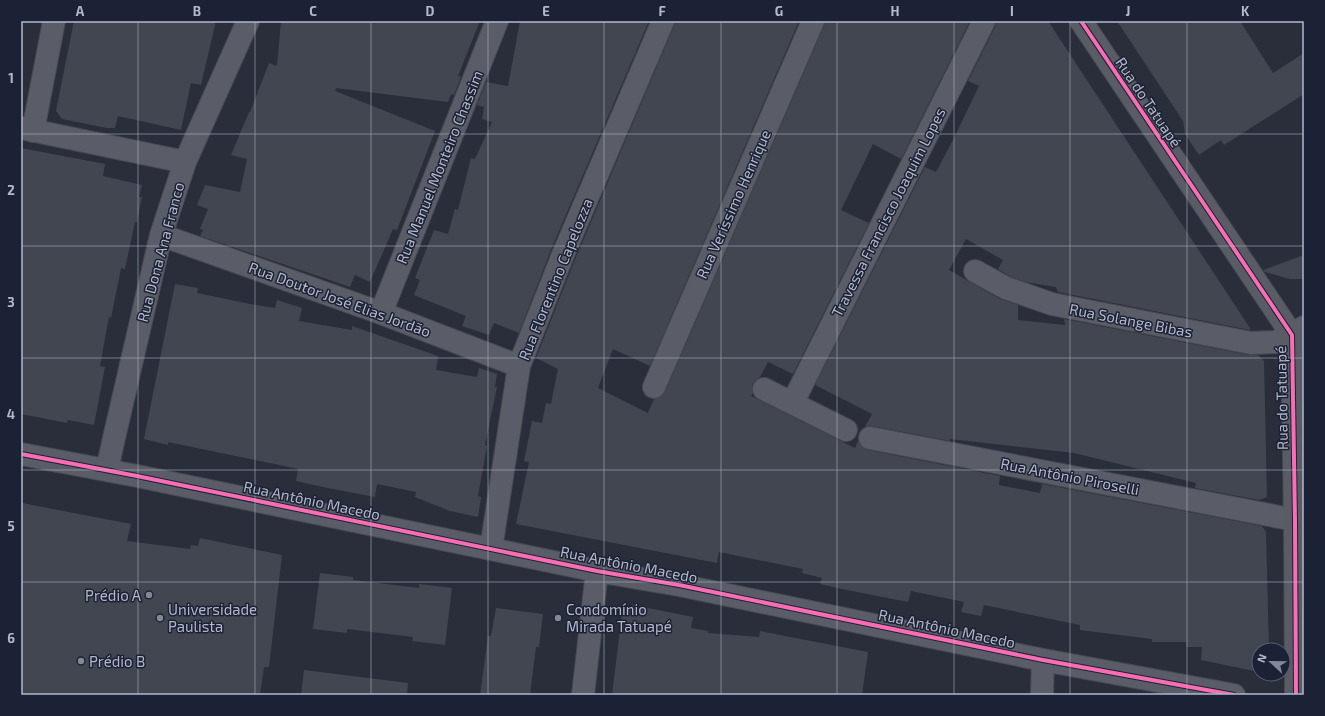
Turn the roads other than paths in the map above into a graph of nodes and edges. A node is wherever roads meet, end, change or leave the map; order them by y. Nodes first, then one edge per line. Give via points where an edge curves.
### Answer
1 (54, 21) edge
2 (248, 21) edge
3 (497, 21) edge
4 (663, 21) edge
5 (813, 21) edge
6 (984, 21) edge
7 (1080, 21) edge
8 (27, 129) edge
9 (185, 162) junction
10 (161, 234) junction
11 (975, 271) dead end
12 (381, 313) junction
13 (1298, 331) edge
14 (519, 366) junction
15 (654, 387) dead end
16 (764, 389) dead end
17 (793, 402) junction
18 (846, 430) dead end
19 (870, 438) dead end
20 (21, 454) edge
21 (108, 470) junction
22 (1295, 520) junction
23 (490, 549) junction
24 (597, 571) junction
25 (1043, 660) junction
26 (583, 695) edge
27 (1042, 695) edge
28 (1234, 695) edge
29 (1296, 695) edge

1 - 8 street
2 - 9 street, Rua Dona Ana Franco
3 - 12 street, Rua Manuel Monteiro Chassim
4 - 14 street, Rua Florentino Capelozza via 562,257
5 - 15 street, Rua Veríssimo Henrique
6 - 17 street, Travessa Francisco Joaquim Lopes
7 - 13 street, Rua do Tatuapé
8 - 9 street
9 - 10 street, Rua Dona Ana Franco
10 - 12 street, Rua Doutor José Elias Jordão
10 - 21 street, Rua Dona Ana Franco
11 - 13 street, Rua Solange Bibas via 1006,288 1052,304 1251,343 1275,342
12 - 14 street, Rua Doutor José Elias Jordão
13 - 22 street, Rua do Tatuapé
14 - 23 street, Rua Florentino Capelozza
16 - 17 street
17 - 18 street
19 - 22 street, Rua Antônio Piroselli
20 - 21 street, Rua Antônio Macedo
21 - 23 street, Rua Antônio Macedo
22 - 29 street, Rua do Tatuapé
23 - 24 street, Rua Antônio Macedo
24 - 25 street, Rua Antônio Macedo via 679,585
24 - 26 street
25 - 27 street
25 - 28 street, Rua Antônio Macedo

